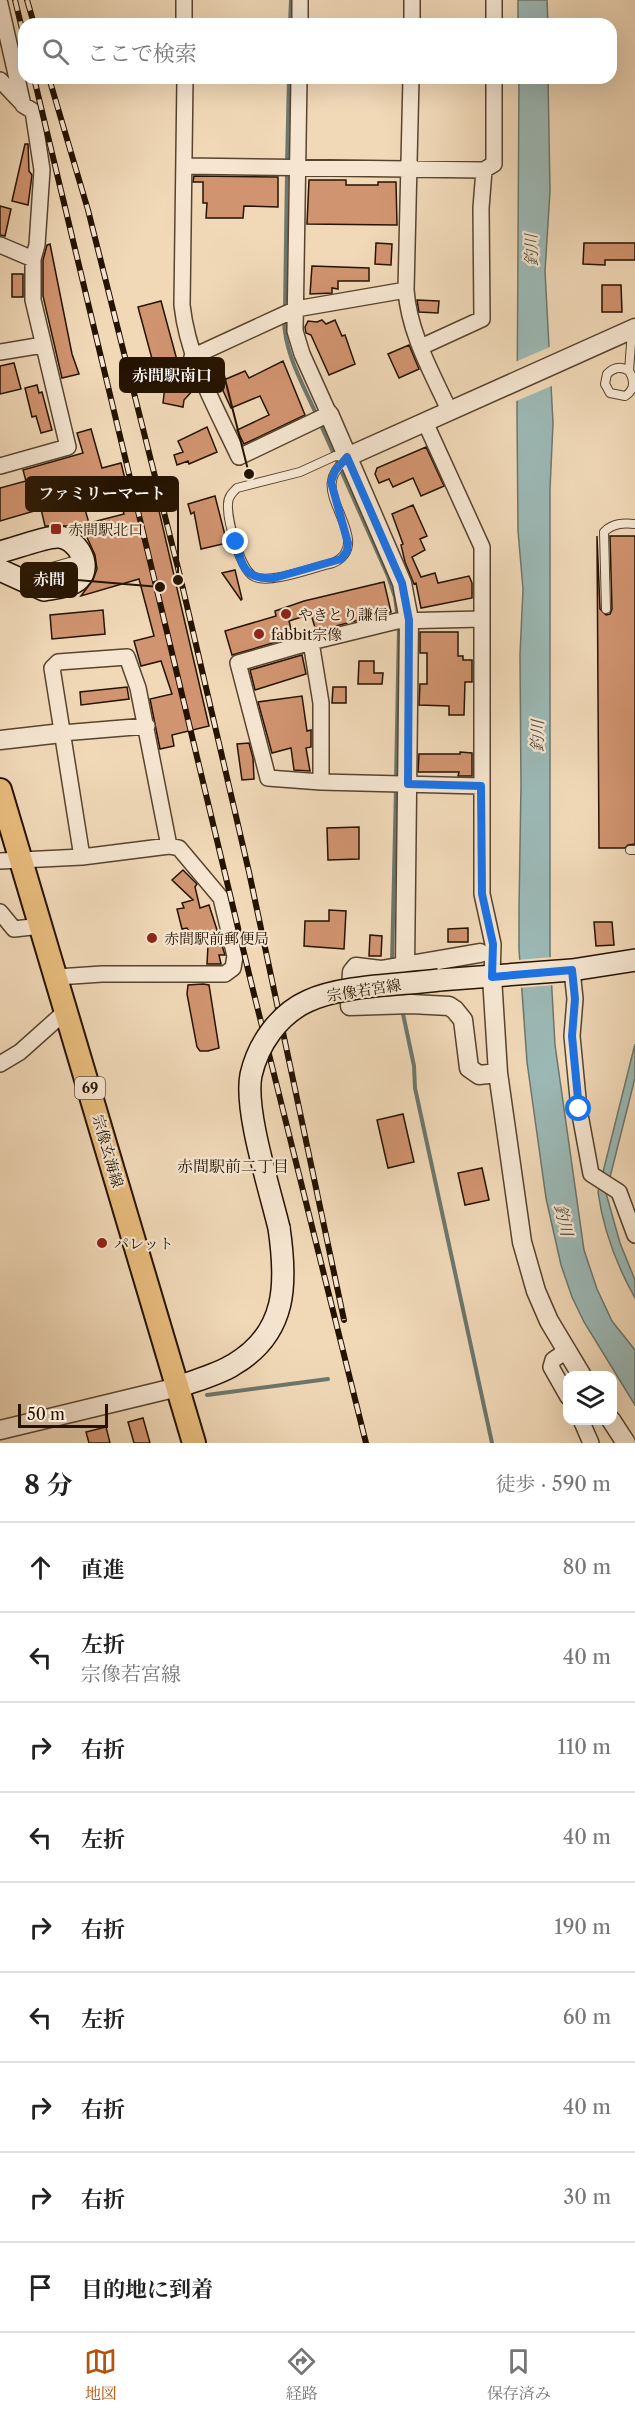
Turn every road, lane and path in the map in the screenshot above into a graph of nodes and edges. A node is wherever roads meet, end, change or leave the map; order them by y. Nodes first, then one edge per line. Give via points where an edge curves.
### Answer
1 (184, 0) edge
2 (300, 0) edge
3 (412, 0) edge
4 (494, 0) edge
5 (0, 4) edge
6 (184, 18) edge
7 (300, 18) edge
8 (412, 18) edge
9 (494, 18) edge
10 (0, 80) edge
11 (18, 80) edge
12 (19, 84) edge
13 (185, 84) edge
14 (299, 84) edge
15 (411, 84) edge
16 (494, 84) edge
17 (24, 105) junction
18 (185, 166) junction
19 (298, 167) junction
20 (409, 168) junction
21 (484, 170) junction
22 (0, 244) edge
23 (33, 259) junction
24 (406, 291) junction
25 (296, 309) junction
26 (634, 329) edge
27 (43, 345) junction
28 (421, 347) junction
29 (0, 352) edge
30 (192, 357) junction
31 (629, 371) dead end
32 (450, 411) junction
33 (329, 414) junction
34 (425, 422) junction
35 (347, 457) junction
36 (0, 466) edge
37 (635, 524) edge
38 (0, 552) edge
39 (0, 570) edge
40 (606, 609) dead end
41 (482, 619) junction
42 (409, 620) junction
43 (311, 642) junction
44 (147, 726) junction
45 (62, 733) junction
46 (0, 740) edge
47 (321, 782) junction
48 (408, 784) junction
49 (481, 786) junction
50 (0, 790) edge
51 (169, 846) junction
52 (82, 857) junction
53 (11, 860) edge
54 (0, 912) edge
55 (41, 926) junction
56 (480, 953) dead end
57 (635, 960) edge
58 (405, 965) junction
59 (570, 970) junction
60 (498, 976) junction
61 (57, 977) junction
62 (67, 1010) junction
63 (0, 1064) edge
64 (498, 1074) junction
65 (635, 1235) edge
66 (566, 1351) junction
67 (579, 1371) edge
68 (178, 1387) junction
69 (563, 1389) edge
70 (583, 1425) edge
71 (614, 1425) edge
72 (0, 1430) edge
73 (194, 1443) edge
74 (591, 1443) edge
75 (626, 1443) edge

1 - 6 street
2 - 7 street
3 - 8 street
4 - 9 street
5 - 11 street
10 - 17 street
12 - 17 street
13 - 18 street
14 - 19 street
15 - 20 street
16 - 21 street via 494,164
17 - 23 street via 33,111 42,170
18 - 19 street
18 - 30 street via 182,305
19 - 20 street
19 - 25 street
20 - 21 street
20 - 24 street
21 - 28 street via 482,319
22 - 23 street
23 - 27 street via 33,300
24 - 25 street
24 - 28 street
25 - 30 street
25 - 33 street via 295,331 302,354
26 - 31 lane
26 - 32 street
27 - 29 street
27 - 36 street via 68,447
28 - 32 street
30 - 33 street via 239,457
32 - 34 street
33 - 35 street
34 - 35 street
34 - 41 street via 482,547
35 - 35 lane via 331,482 348,543 341,559 274,578 253,576 241,560 228,506 231,494 237,488 300,472 334,456
35 - 42 street via 402,583
37 - 40 lane via 619,523 604,532
38 - 39 main road via 58,537 76,546 83,558 83,574 77,581 44,590
41 - 42 street
41 - 49 street
42 - 43 street
42 - 48 street
43 - 47 street via 321,704
43 - 47 street via 238,663 268,778
44 - 45 street
44 - 45 street via 127,657 58,662 52,668
44 - 51 street
45 - 46 street
45 - 52 street
47 - 48 street
48 - 49 street
48 - 58 street
49 - 60 street via 482,894
50 - 53 main road, 宗像玄海線 / 69
51 - 52 street
51 - 61 street via 179,848 221,898 235,956 233,968 225,974
52 - 53 street
53 - 55 main road, 宗像玄海線 / 69
54 - 55 street via 14,928
55 - 61 main road, 宗像玄海線 / 69
56 - 58 street
57 - 59 main road, 宗像若宮線
58 - 64 street via 381,970 356,967 352,972 350,1006 449,1006 463,1020 469,1068 479,1075
59 - 60 main road, 宗像若宮線
59 - 65 street via 575,999 572,1036 579,1109 591,1174 619,1192
60 - 64 street
60 - 68 main road, 宗像若宮線, bridge via 332,993 309,1001 280,1020 261,1046 251,1076 255,1128 284,1265 280,1307 265,1338 247,1356
61 - 62 main road, 宗像玄海線 / 69
62 - 63 street via 20,1052
62 - 68 main road, 宗像玄海線 / 69
64 - 66 street via 522,1242 536,1290
66 - 67 street
66 - 69 street via 551,1366
68 - 72 street
68 - 73 main road, 宗像玄海線 / 69
70 - 74 street
71 - 75 street

